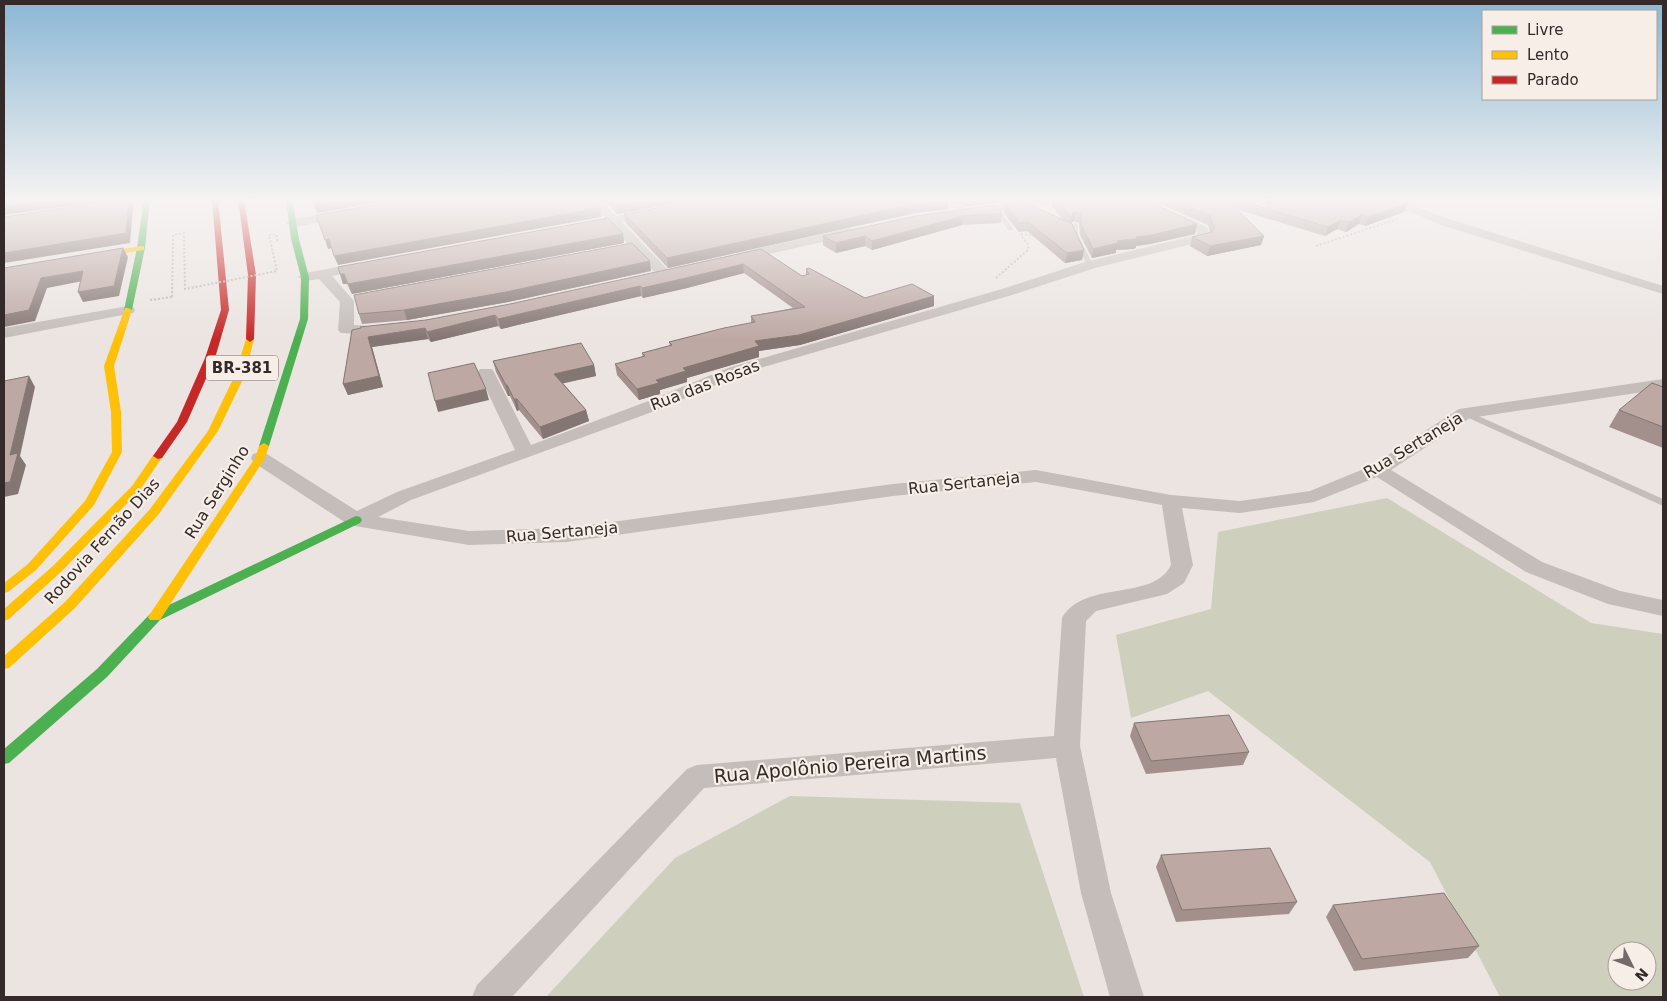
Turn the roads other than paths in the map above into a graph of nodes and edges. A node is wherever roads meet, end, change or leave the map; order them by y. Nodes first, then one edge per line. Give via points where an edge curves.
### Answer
1 (219, 246) edge
2 (248, 246) edge
3 (297, 246) edge
4 (637, 246) joint
5 (798, 246) edge
6 (1080, 246) edge
7 (1169, 246) edge
8 (1521, 246) edge
9 (141, 248) joint
10 (618, 250) edge
11 (72, 260) edge
12 (721, 260) edge
13 (380, 263) edge
14 (1090, 265) junction
15 (322, 274) junction
16 (305, 277) junction
17 (644, 278) edge
18 (1663, 290) edge
19 (128, 310) junction
20 (394, 328) edge
21 (4, 333) edge
22 (486, 372) dead end
23 (1663, 384) edge
24 (1465, 412) junction
25 (526, 454) junction
26 (260, 458) junction
27 (1378, 470) junction
28 (1170, 501) junction
29 (1663, 503) edge
30 (356, 520) junction
31 (4, 589) edge
32 (1663, 608) edge
33 (4, 616) edge
34 (156, 617) junction
35 (4, 664) edge
36 (1067, 746) junction
37 (4, 758) edge
38 (489, 997) edge
39 (1127, 997) edge

1 - 33 main road, Rodovia Fernão Dias / BR-381 via 225,310 210,358 182,422 136,488 58,568
2 - 35 main road, Rodovia Fernão Dias / BR-381 via 252,275 252,334 240,375 213,431 147,520 70,605
3 - 16 main road, Rua Serginho
4 - 10 street
4 - 17 street via 668,272
5 - 12 street
6 - 14 lane
7 - 14 street, Rua das Rosas
8 - 18 street
9 - 11 main road
9 - 19 main road
13 - 15 street
14 - 25 street, Rua das Rosas via 734,371
15 - 16 street
15 - 20 street via 352,300 346,330
16 - 26 main road, Rua Serginho via 304,319
19 - 21 street
19 - 31 main road via 109,366 116,412 117,452 90,503 32,567
22 - 25 street
23 - 24 street, Rua Sertaneja
24 - 27 street, Rua Sertaneja
24 - 29 lane
25 - 30 street, Rua das Rosas via 404,496
26 - 30 street, Rua Sertaneja
26 - 34 main road, Rua Serginho
27 - 28 street, Rua Sertaneja via 1314,496 1240,507
27 - 32 street via 1534,567 1616,598
28 - 30 street, Rua Sertaneja via 1036,476 893,490 567,534 469,538
28 - 36 street via 1182,565 1176,578 1159,589 1089,605 1074,618
30 - 34 main road
34 - 37 main road via 102,673
36 - 38 street, Rua Apolônio Pereira Martins via 697,777
36 - 39 street via 1096,893

